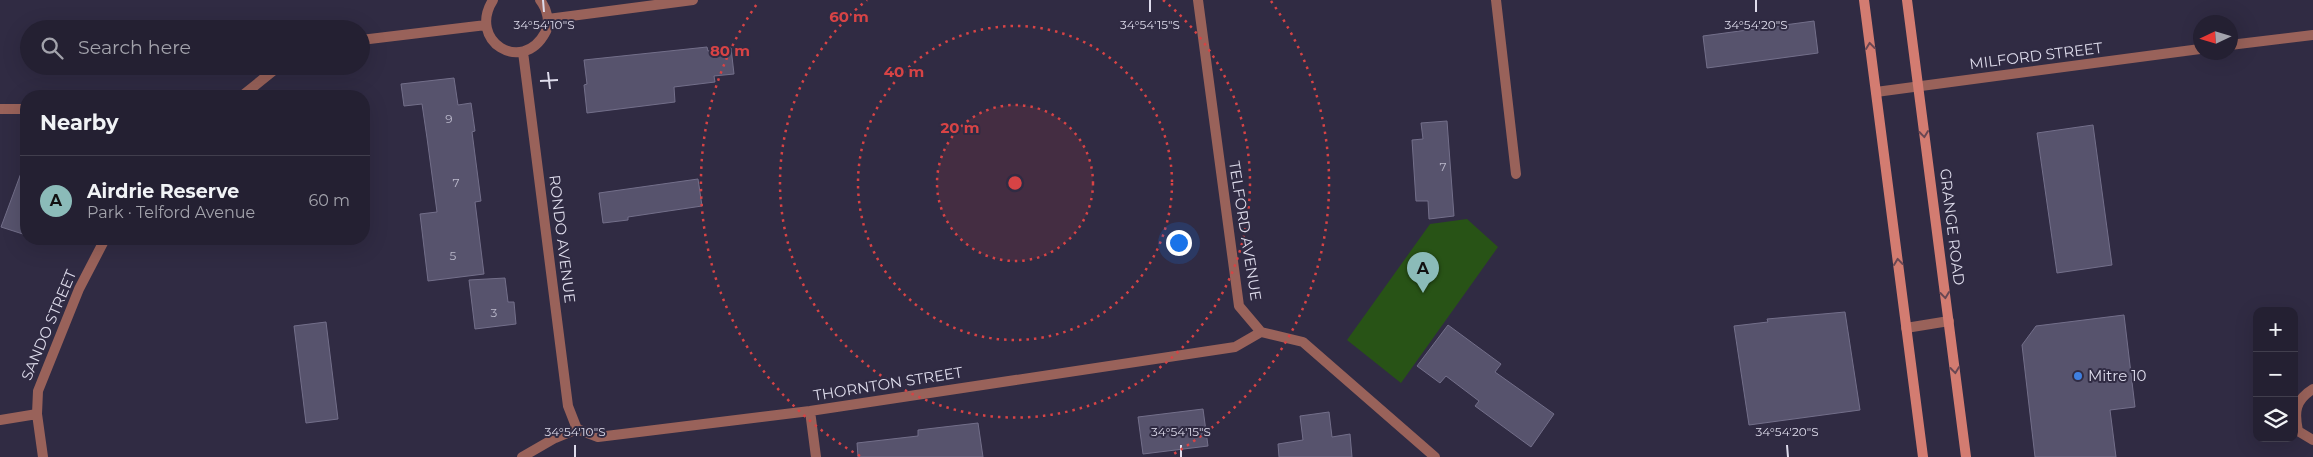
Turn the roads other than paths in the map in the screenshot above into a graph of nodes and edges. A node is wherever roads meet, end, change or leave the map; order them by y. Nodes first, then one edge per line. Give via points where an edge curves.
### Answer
1 (493, 0) edge
2 (540, 0) edge
3 (692, 0) edge
4 (1198, 0) edge
5 (1496, 0) edge
6 (1864, 0) edge
7 (1907, 0) edge
8 (548, 19) junction
9 (486, 25) junction
10 (2313, 35) edge
11 (370, 39) edge
12 (2238, 45) edge
13 (2193, 50) edge
14 (523, 52) junction
15 (268, 75) edge
16 (1918, 86) junction
17 (249, 90) edge
18 (1876, 92) junction
19 (0, 109) edge
20 (20, 109) edge
21 (1516, 174) dead end
22 (102, 245) edge
23 (1949, 321) junction
24 (1906, 328) junction
25 (1261, 332) junction
26 (2313, 389) edge
27 (810, 411) junction
28 (37, 414) junction
29 (0, 420) edge
30 (577, 429) junction
31 (2313, 440) edge
32 (42, 457) edge
33 (522, 457) edge
34 (816, 457) edge
35 (1435, 457) edge
36 (1923, 457) edge
37 (1966, 457) edge

1 - 9 street via 487,11
2 - 8 street
3 - 8 street
4 - 25 street, TELFORD AVENUE via 1239,306
5 - 21 street
18 -> 6 main road
7 - 16 main road, GRANGE ROAD
8 - 14 street via 540,42
9 - 11 street
9 - 14 street via 495,44 505,50
10 - 12 street
13 - 16 street, MILFORD STREET
14 - 30 street, RONDO AVENUE via 568,406
15 - 17 street
16 - 18 street, MILFORD STREET
16 -> 23 main road, GRANGE ROAD
24 -> 18 main road
19 - 20 street
22 - 28 street, SANDO STREET via 79,289 38,391
23 - 24 street
23 -> 37 main road, GRANGE ROAD
24 - 36 main road
25 - 27 street, THORNTON STREET via 1235,347
25 - 35 street via 1303,342
26 - 31 street via 2303,395 2295,414 2298,431
27 - 30 street, THORNTON STREET via 598,437
27 - 34 street
28 - 29 street
28 - 32 street, SANDO STREET
30 - 33 street

